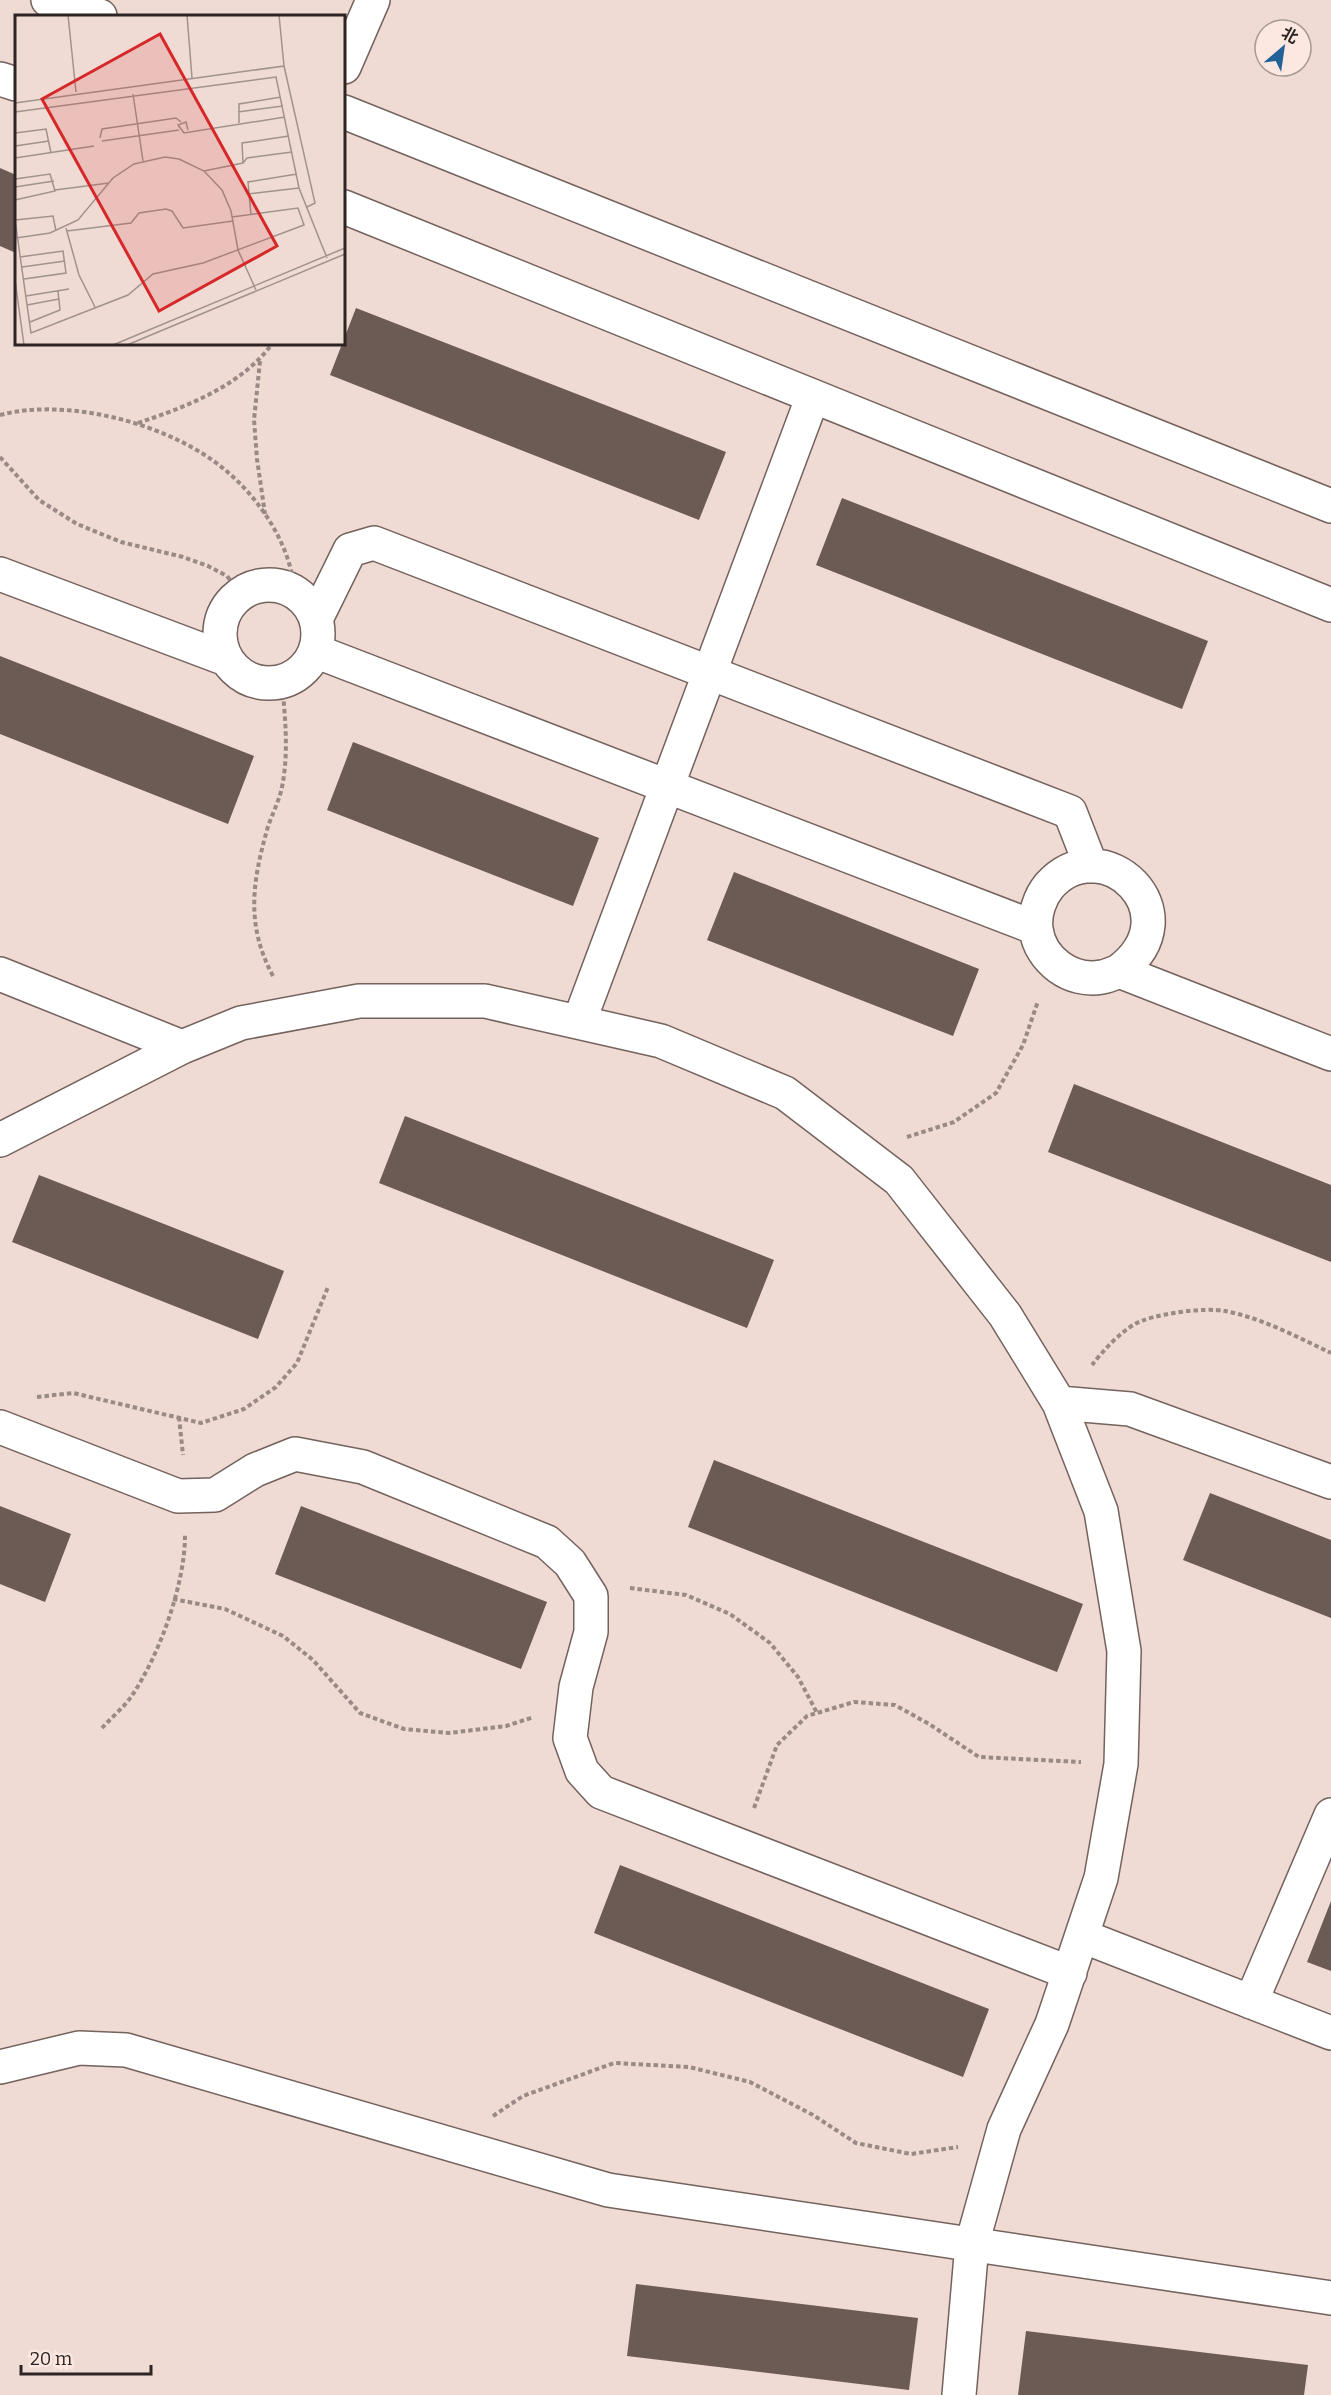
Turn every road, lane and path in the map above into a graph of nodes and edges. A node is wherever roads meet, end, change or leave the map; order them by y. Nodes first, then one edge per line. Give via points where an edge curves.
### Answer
1 (48, 0) edge
2 (373, 0) edge
3 (97, 15) edge
4 (345, 65) edge
5 (0, 79) edge
6 (15, 84) edge
7 (345, 112) edge
8 (345, 207) edge
9 (271, 345) edge
10 (260, 360) junction
11 (813, 396) junction
12 (0, 415) edge
13 (137, 423) junction
14 (0, 457) edge
15 (1331, 506) edge
16 (265, 516) junction
17 (0, 574) edge
18 (296, 593) junction
19 (241, 594) junction
20 (1331, 605) edge
21 (316, 619) junction
22 (315, 651) junction
23 (226, 659) junction
24 (710, 673) junction
25 (282, 682) junction
26 (667, 786) junction
27 (1091, 866) junction
28 (1036, 928) junction
29 (1051, 960) junction
30 (1119, 971) junction
31 (0, 974) edge
32 (293, 1013) junction
33 (579, 1022) junction
34 (182, 1047) junction
35 (1331, 1054) edge
36 (0, 1140) edge
37 (853, 1145) junction
38 (328, 1287) dead end
39 (1331, 1353) edge
40 (35, 1398) dead end
41 (1066, 1403) junction
42 (179, 1417) junction
43 (0, 1427) edge
44 (1331, 1482) edge
45 (185, 1496) junction
46 (591, 1596) junction
47 (173, 1599) junction
48 (574, 1704) junction
49 (817, 1713) junction
50 (102, 1728) dead end
51 (1121, 1764) junction
52 (1331, 1816) edge
53 (740, 1845) junction
54 (1082, 1936) junction
55 (1070, 1973) junction
56 (1251, 2002) junction
57 (1331, 2033) edge
58 (0, 2067) edge
59 (1001, 2141) junction
60 (449, 2144) junction
61 (972, 2244) junction
62 (1331, 2298) edge
63 (959, 2395) edge

1 - 3 street
2 - 4 street
5 - 6 street
7 - 15 street
8 - 11 street
9 - 10 path
10 - 13 path via 185,407
10 - 16 path via 254,420
11 - 20 street
11 - 24 street
12 - 13 path via 46,409
13 - 16 path via 187,446 224,469
14 - 19 path via 39,500 77,524 122,542 208,566 226,576
16 - 18 path via 288,556
17 - 23 street
18 - 19 street via 265,585
18 - 21 street
19 - 23 street via 225,612 220,627
21 - 22 street
21 - 24 street via 350,550 374,543
22 - 25 street via 302,671
22 - 26 street
23 - 25 street via 250,680
24 - 26 street
24 - 27 street via 1070,812
25 - 32 path via 287,740 282,789 254,882 253,916 262,955
26 - 28 street
26 - 33 street
27 - 28 street via 1073,869 1050,885 1037,909
27 - 30 street via 1110,868 1126,878 1139,891 1147,908 1149,926 1144,944 1134,960
28 - 29 street via 1041,946
29 - 30 street via 1066,972 1084,978
29 - 37 path via 1023,1045 996,1093 954,1122 905,1138
30 - 35 street
31 - 34 street
32 - 33 street via 359,1001 485,1001
32 - 34 street via 242,1023
33 - 37 street via 661,1041 785,1093
34 - 36 street
37 - 41 street via 899,1180 1005,1315
38 - 42 path via 297,1363 276,1387 244,1409 201,1423
39 - 41 path via 1268,1324 1223,1310 1174,1312 1135,1323 1102,1353
40 - 42 path via 73,1393
41 - 44 street via 1130,1409
41 - 51 street via 1101,1511 1124,1651
42 - 45 path
43 - 45 street
45 - 46 street via 215,1495 255,1470 295,1454 363,1467 547,1542 570,1563
45 - 47 path via 185,1548
46 - 48 street via 591,1632
46 - 49 path via 634,1587 686,1595 730,1614 770,1643 798,1677
47 - 48 path via 225,1609 283,1636 313,1660 360,1713 404,1729 449,1733 506,1726
47 - 50 path via 167,1628 130,1698
48 - 53 street via 570,1738 582,1771 601,1792
49 - 51 path via 854,1702 895,1705 979,1757
49 - 53 path via 807,1716 777,1745
51 - 54 street via 1101,1878
52 - 56 street
53 - 55 street
54 - 55 street
54 - 56 street
55 - 59 street via 1053,2024
56 - 57 street
58 - 60 street via 79,2048 126,2050
59 - 60 path via 911,2154 900,2152 856,2143 750,2082 689,2067 614,2063 523,2096
59 - 61 street
60 - 61 street via 608,2190
61 - 62 street
61 - 63 street

